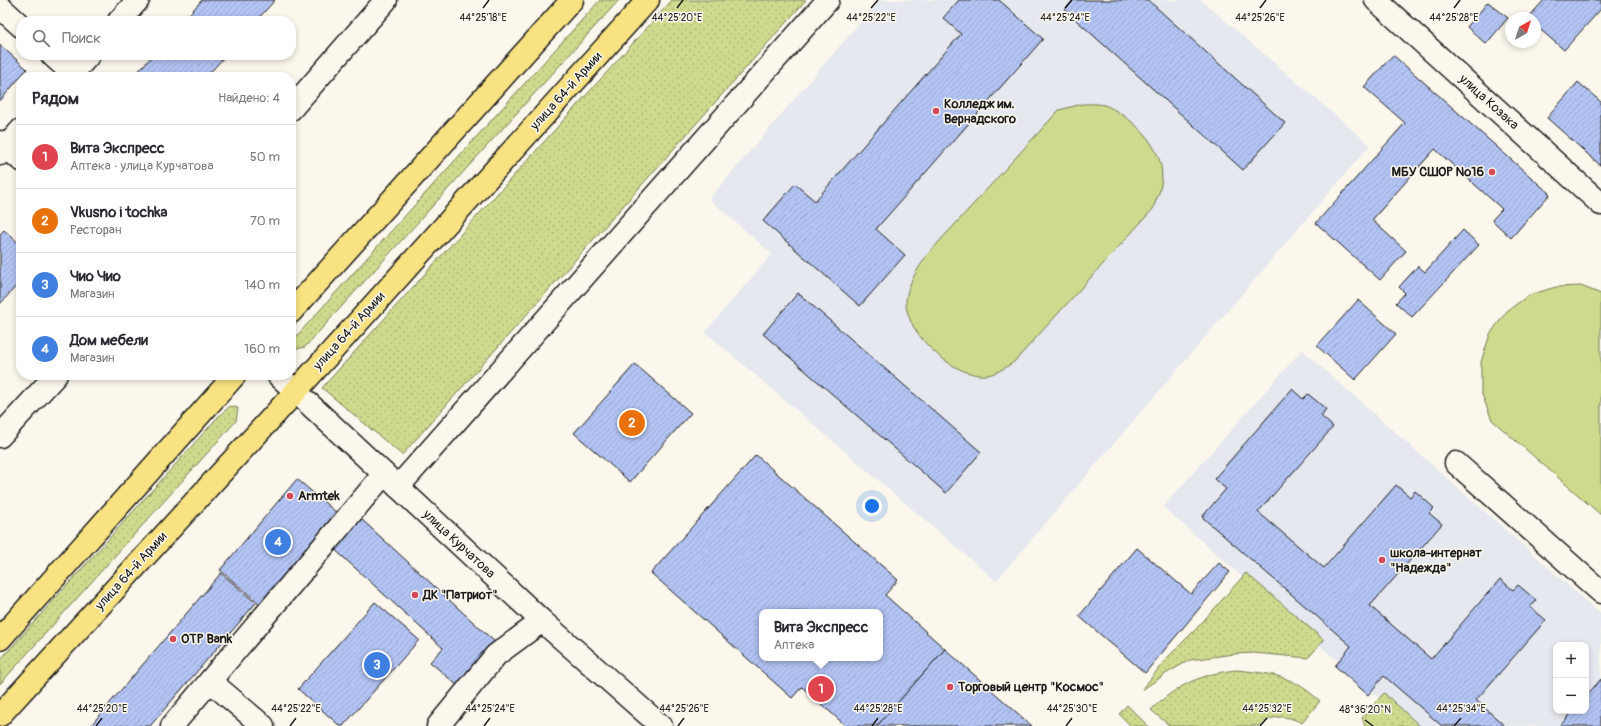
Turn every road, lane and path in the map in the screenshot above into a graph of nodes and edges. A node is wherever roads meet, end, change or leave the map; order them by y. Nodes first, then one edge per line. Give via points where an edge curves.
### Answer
1 (138, 0) edge
2 (386, 0) edge
3 (572, 0) edge
4 (648, 0) edge
5 (828, 0) edge
6 (1376, 0) edge
7 (0, 7) edge
8 (124, 16) edge
9 (16, 21) edge
10 (57, 60) edge
11 (84, 60) edge
12 (68, 72) edge
13 (74, 72) edge
14 (296, 103) edge
15 (16, 137) edge
16 (7, 150) edge
17 (1601, 204) edge
18 (296, 306) edge
19 (51, 380) edge
20 (231, 380) edge
21 (284, 380) edge
22 (296, 390) junction
23 (0, 436) edge
24 (1456, 464) dead end
25 (391, 481) junction
26 (1601, 592) edge
27 (542, 621) junction
28 (0, 639) edge
29 (210, 681) junction
30 (0, 715) edge
31 (172, 726) edge
32 (263, 726) edge
33 (438, 726) edge
34 (661, 726) edge

1 - 8 street
2 - 14 street
3 - 18 highway
4 - 22 highway, улица 64-й Армии
5 - 25 street
6 - 17 street, улица Козака
7 - 9 street
10 - 12 street
11 - 13 street
15 - 16 street
19 - 23 street
20 - 28 highway
21 - 22 street, улица Курчатова
22 - 25 street, улица Курчатова
22 - 30 highway, улица 64-й Армии
24 - 26 street
25 - 27 street, улица Курчатова
25 - 29 street
27 - 33 street via 496,655
27 - 34 street, улица Курчатова
29 - 31 street
29 - 32 street

